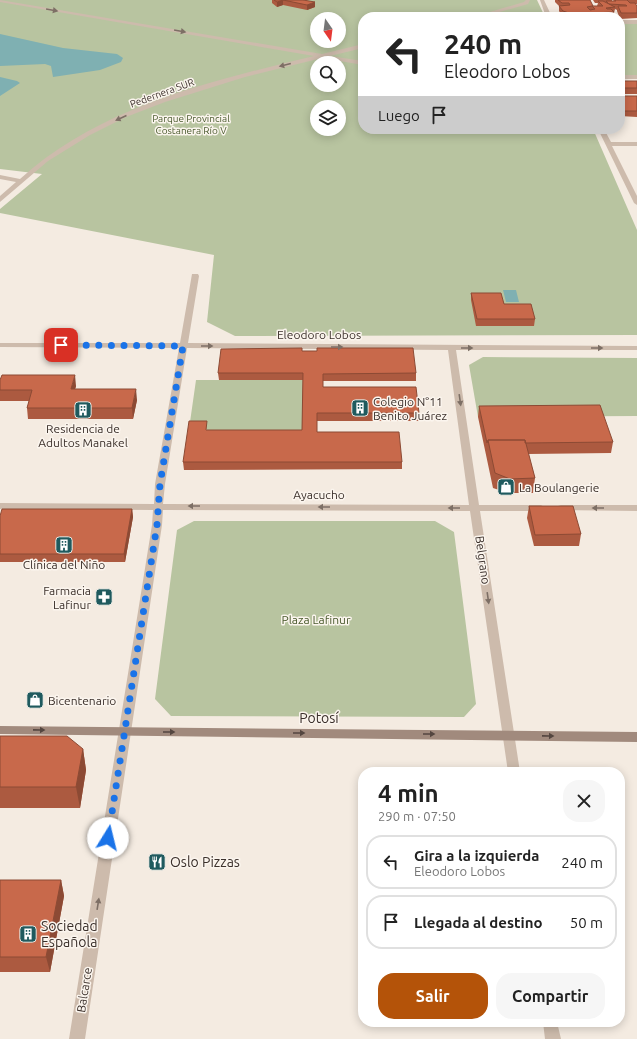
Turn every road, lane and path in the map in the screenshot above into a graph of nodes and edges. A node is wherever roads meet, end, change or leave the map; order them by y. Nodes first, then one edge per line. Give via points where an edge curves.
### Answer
1 (528, 0) edge
2 (542, 0) edge
3 (0, 1) edge
4 (494, 12) edge
5 (547, 12) edge
6 (625, 22) edge
7 (637, 22) edge
8 (358, 47) edge
9 (323, 56) joint
10 (310, 59) edge
11 (346, 60) edge
12 (358, 62) edge
13 (625, 77) edge
14 (637, 77) edge
15 (603, 134) edge
16 (608, 144) junction
17 (637, 144) edge
18 (0, 177) edge
19 (22, 181) junction
20 (0, 200) edge
21 (637, 204) edge
22 (195, 276) dead end
23 (0, 345) edge
24 (183, 346) junction
25 (452, 348) junction
26 (637, 348) edge
27 (0, 506) edge
28 (158, 506) junction
29 (476, 508) junction
30 (637, 508) edge
31 (0, 730) edge
32 (125, 731) junction
33 (509, 735) junction
34 (637, 737) edge
35 (513, 767) edge
36 (551, 1027) edge
37 (77, 1039) edge
38 (553, 1039) edge

1 - 4 street via 526,3
2 - 5 street
3 -> 9 street
6 - 7 street
8 - 9 street, Pedernera SUR
10 -> 19 street, Pedernera SUR via 182,93 123,117 52,155
11 - 12 street
13 - 14 street
15 - 16 street
16 - 17 street
16 - 21 street
18 - 19 street
19 - 20 street, Pedernera SUR
22 - 24 street, Balcarce
23 - 24 street, Eleodoro Lobos
24 -> 25 street, Eleodoro Lobos
24 - 28 street, Balcarce
25 -> 26 street, Eleodoro Lobos
25 -> 29 street, Belgrano
27 - 28 street, Ayacucho
29 -> 28 street, Ayacucho
28 - 32 street, Balcarce
30 -> 29 street, Ayacucho
29 -> 33 street, Belgrano
31 -> 32 main road, Potosí
32 -> 33 main road, Potosí
37 -> 32 street, Balcarce
33 -> 34 main road, Potosí
33 - 35 street, Belgrano
36 - 38 street

